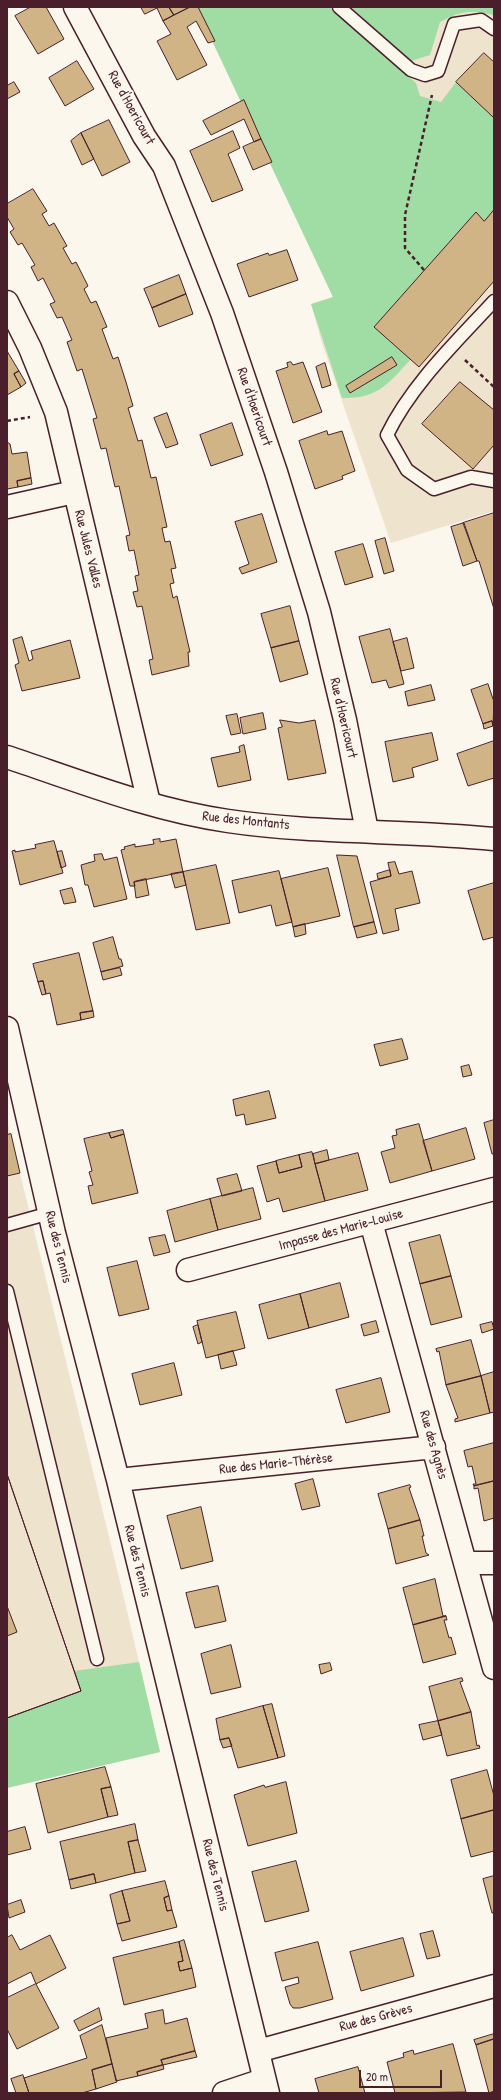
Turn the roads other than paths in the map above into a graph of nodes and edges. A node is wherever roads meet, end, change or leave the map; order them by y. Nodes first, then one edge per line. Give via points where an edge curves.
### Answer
1 (75, 7) edge
2 (339, 7) edge
3 (494, 29) edge
4 (494, 301) edge
5 (7, 302) edge
6 (494, 481) edge
7 (74, 492) junction
8 (7, 507) edge
9 (7, 758) edge
10 (149, 804) junction
11 (368, 831) junction
12 (494, 839) edge
13 (7, 1028) edge
14 (494, 1189) edge
15 (50, 1213) junction
16 (371, 1222) junction
17 (7, 1225) edge
18 (188, 1270) dead end
19 (8, 1296) edge
20 (434, 1447) junction
21 (118, 1480) junction
22 (466, 1563) junction
23 (494, 1563) edge
24 (97, 1659) dead end
25 (494, 1668) edge
26 (494, 1986) edge
27 (258, 2051) junction
28 (265, 2086) edge
29 (224, 2093) edge

1 - 11 street, Rue d'Hoericourt via 144,136 164,166 222,313 276,472 319,612
2 - 3 lane via 412,70 425,75 438,71 454,24 481,20
4 - 6 lane via 398,412 387,435 407,470 434,489 471,477
5 - 7 street, Rue Jules Valles via 30,348 56,412
7 - 8 street
7 - 10 street, Rue Jules Valles
9 - 10 street, Rue des Montants
10 - 11 street, Rue des Montants via 191,815 229,821
11 - 12 street, Rue des Montants
13 - 15 street, Rue des Tennis
14 - 16 street, Impasse des Marie-Louise
15 - 17 lane
15 - 21 street, Rue des Tennis
16 - 18 street, Impasse des Marie-Louise
16 - 20 street, Rue des Agnès
19 - 24 lane
20 - 21 street, Rue des Marie-Thérèse
20 - 22 street, Rue des Agnès
21 - 27 street, Rue des Tennis
22 - 23 street
22 - 25 street, Rue des Agnès
26 - 27 street, Rue des Grèves
27 - 28 street, Rue des Tennis
28 - 29 street

